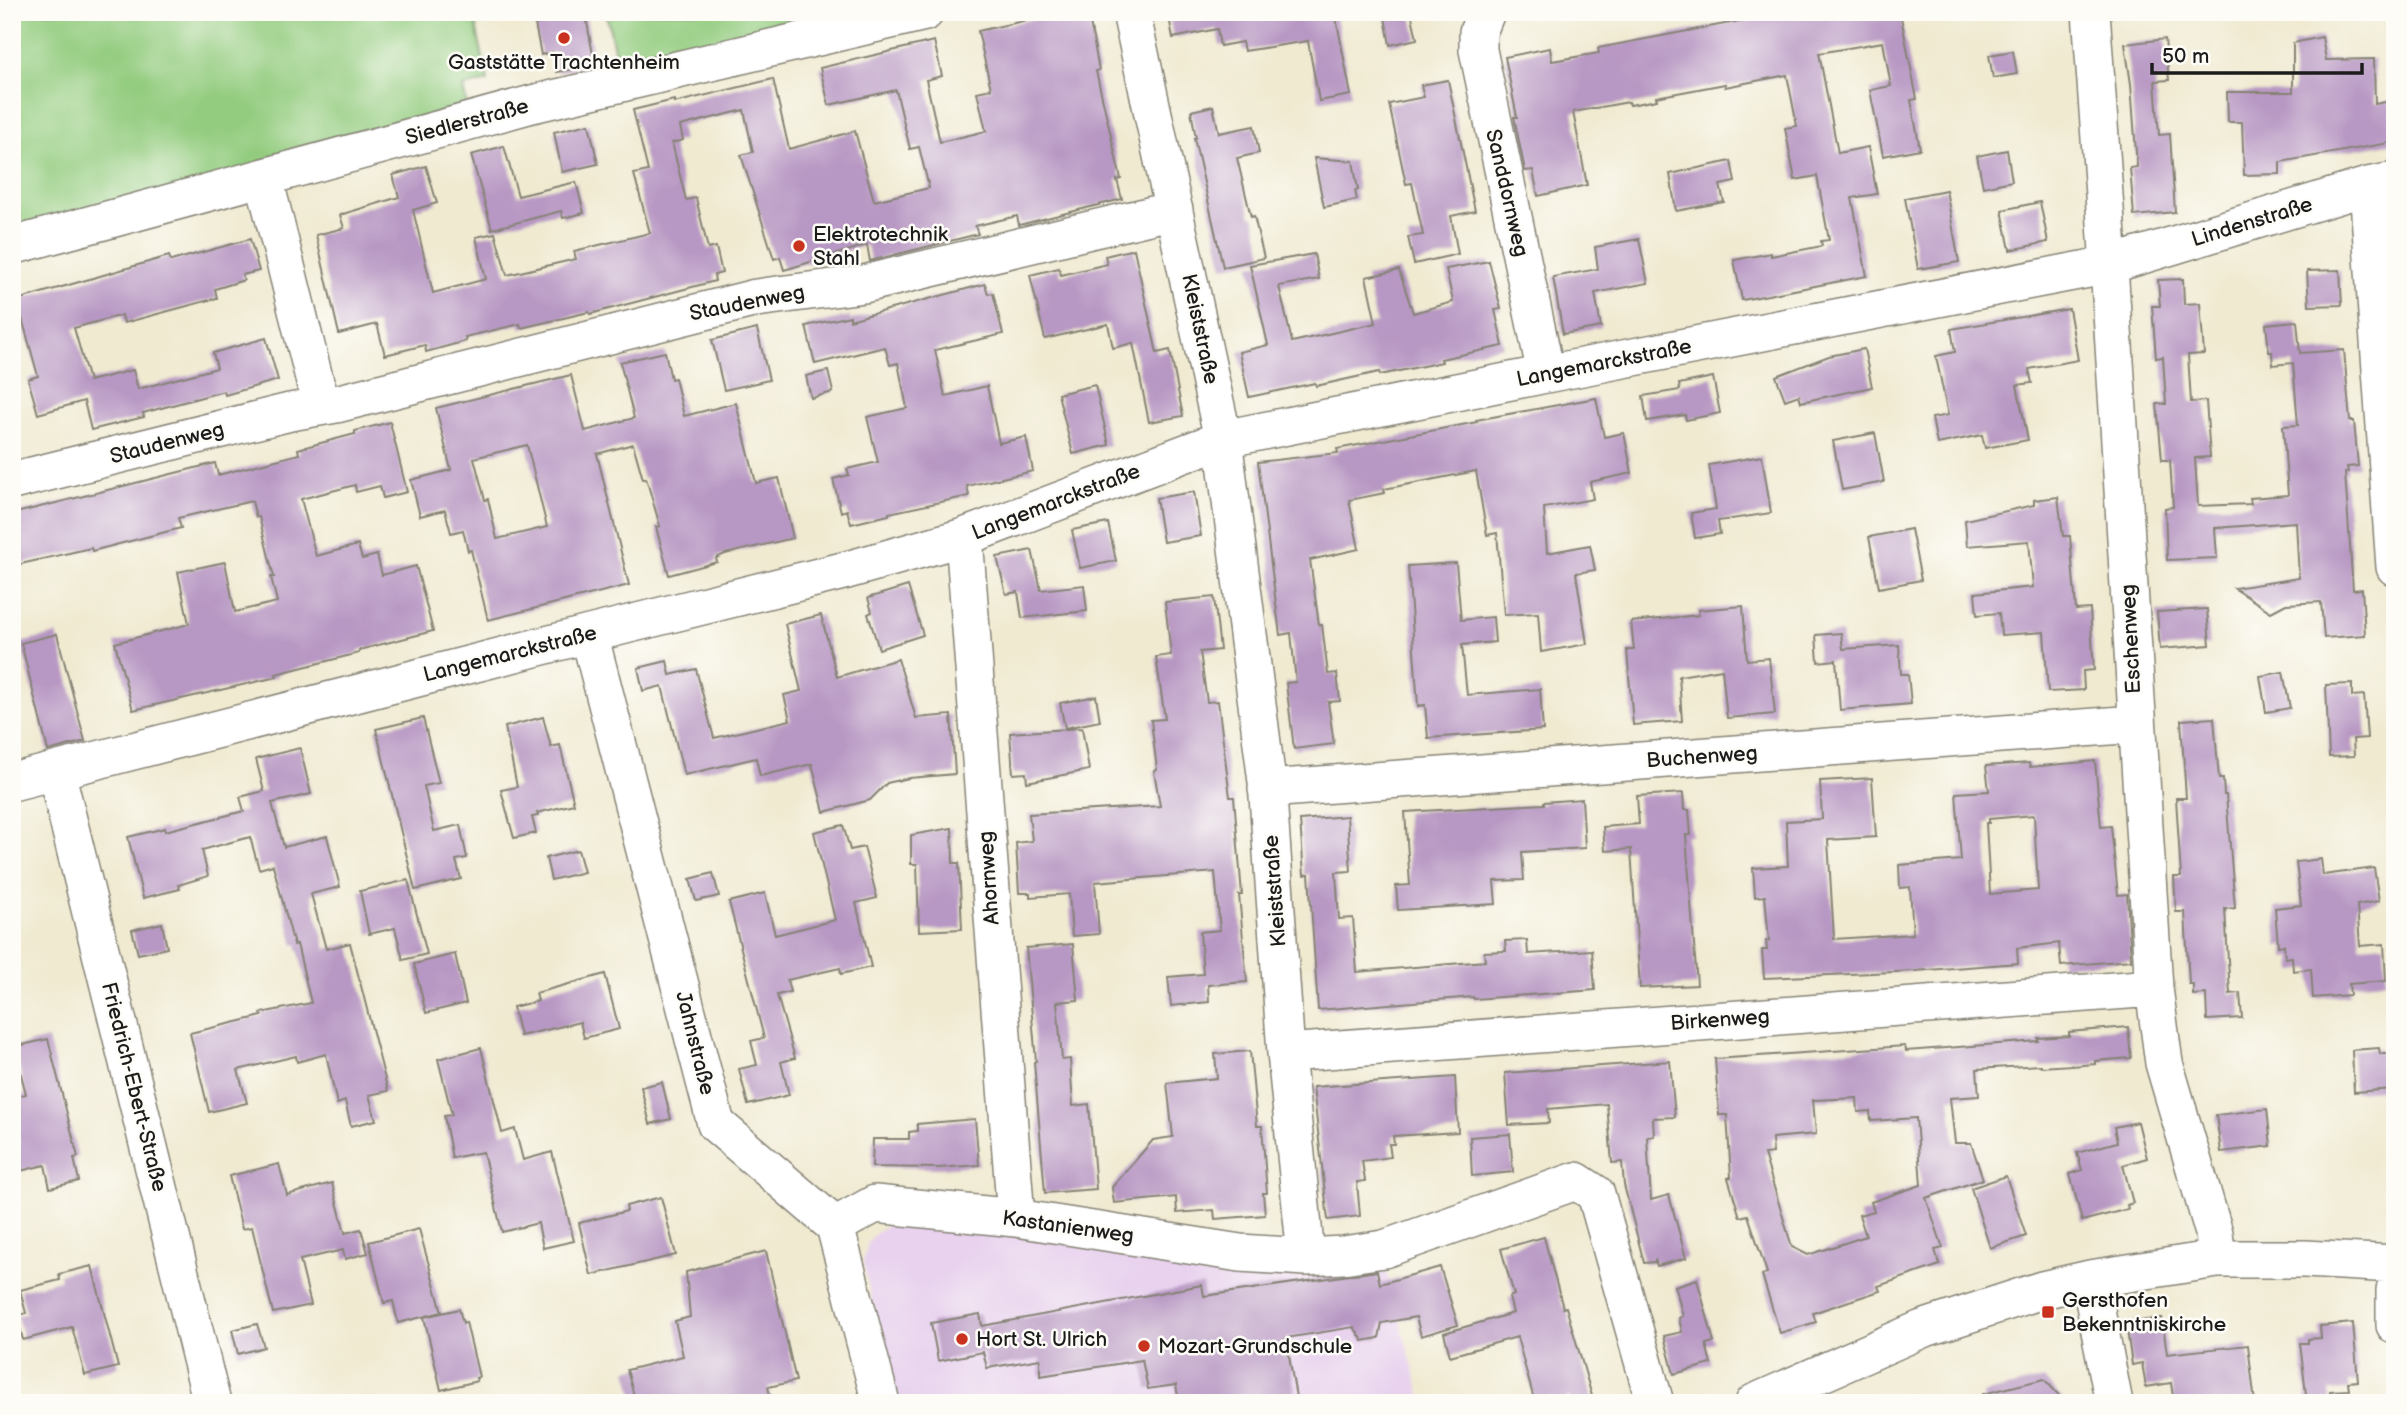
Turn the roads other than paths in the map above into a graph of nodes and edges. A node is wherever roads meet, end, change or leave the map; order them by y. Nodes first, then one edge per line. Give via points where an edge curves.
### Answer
1 (925, 12) edge
2 (1131, 12) edge
3 (1486, 12) edge
4 (2091, 12) edge
5 (264, 178) junction
6 (2381, 184) edge
7 (1174, 210) junction
8 (12, 246) edge
9 (2109, 265) junction
10 (1546, 374) junction
11 (321, 406) junction
12 (1223, 439) junction
13 (12, 481) edge
14 (964, 537) junction
15 (2395, 567) edge
16 (589, 634) junction
17 (2136, 724) junction
18 (56, 771) junction
19 (12, 782) edge
20 (1267, 789) junction
21 (2154, 988) junction
22 (1286, 1053) junction
23 (1016, 1218) junction
24 (835, 1226) junction
25 (1306, 1258) junction
26 (2217, 1259) junction
27 (2395, 1264) edge
28 (2090, 1279) junction
29 (2395, 1290) edge
30 (2395, 1325) edge
31 (212, 1403) edge
32 (881, 1403) edge
33 (1655, 1403) edge
34 (1754, 1403) edge
35 (2114, 1403) edge

1 - 5 street, Siedlerstraße via 533,104
2 - 7 street, Kleiststraße
3 - 10 street, Sanddornweg via 1478,32 1478,50
4 - 9 street, Eschenweg
5 - 8 street, Siedlerstraße
5 - 11 street
6 - 9 street, Lindenstraße
6 - 15 street
7 - 11 street, Staudenweg via 864,284 756,298
7 - 12 street, Kleiststraße
9 - 10 street, Langemarckstraße
9 - 17 street, Eschenweg
10 - 12 street, Langemarckstraße
11 - 13 street, Staudenweg
12 - 14 street, Langemarckstraße
12 - 20 street, Kleiststraße
14 - 16 street, Langemarckstraße
14 - 23 street, Ahornweg
16 - 18 street, Langemarckstraße
16 - 24 street, Jahnstraße via 716,1124
17 - 20 street, Buchenweg
17 - 21 street, Eschenweg
18 - 19 street, Langemarckstraße
18 - 31 street, Friedrich-Ebert-Straße
20 - 22 street, Kleiststraße
21 - 22 street, Birkenweg
21 - 26 street, Eschenweg via 2164,1063 2214,1233
22 - 25 street, Kleiststraße
23 - 24 street, Kastanienweg via 875,1204
23 - 25 street, Kastanienweg via 1240,1253
24 - 32 street
25 - 33 street via 1384,1249 1576,1181 1596,1194
26 - 27 street
26 - 28 street
28 - 34 street via 1922,1329
28 - 35 street
29 - 30 street

